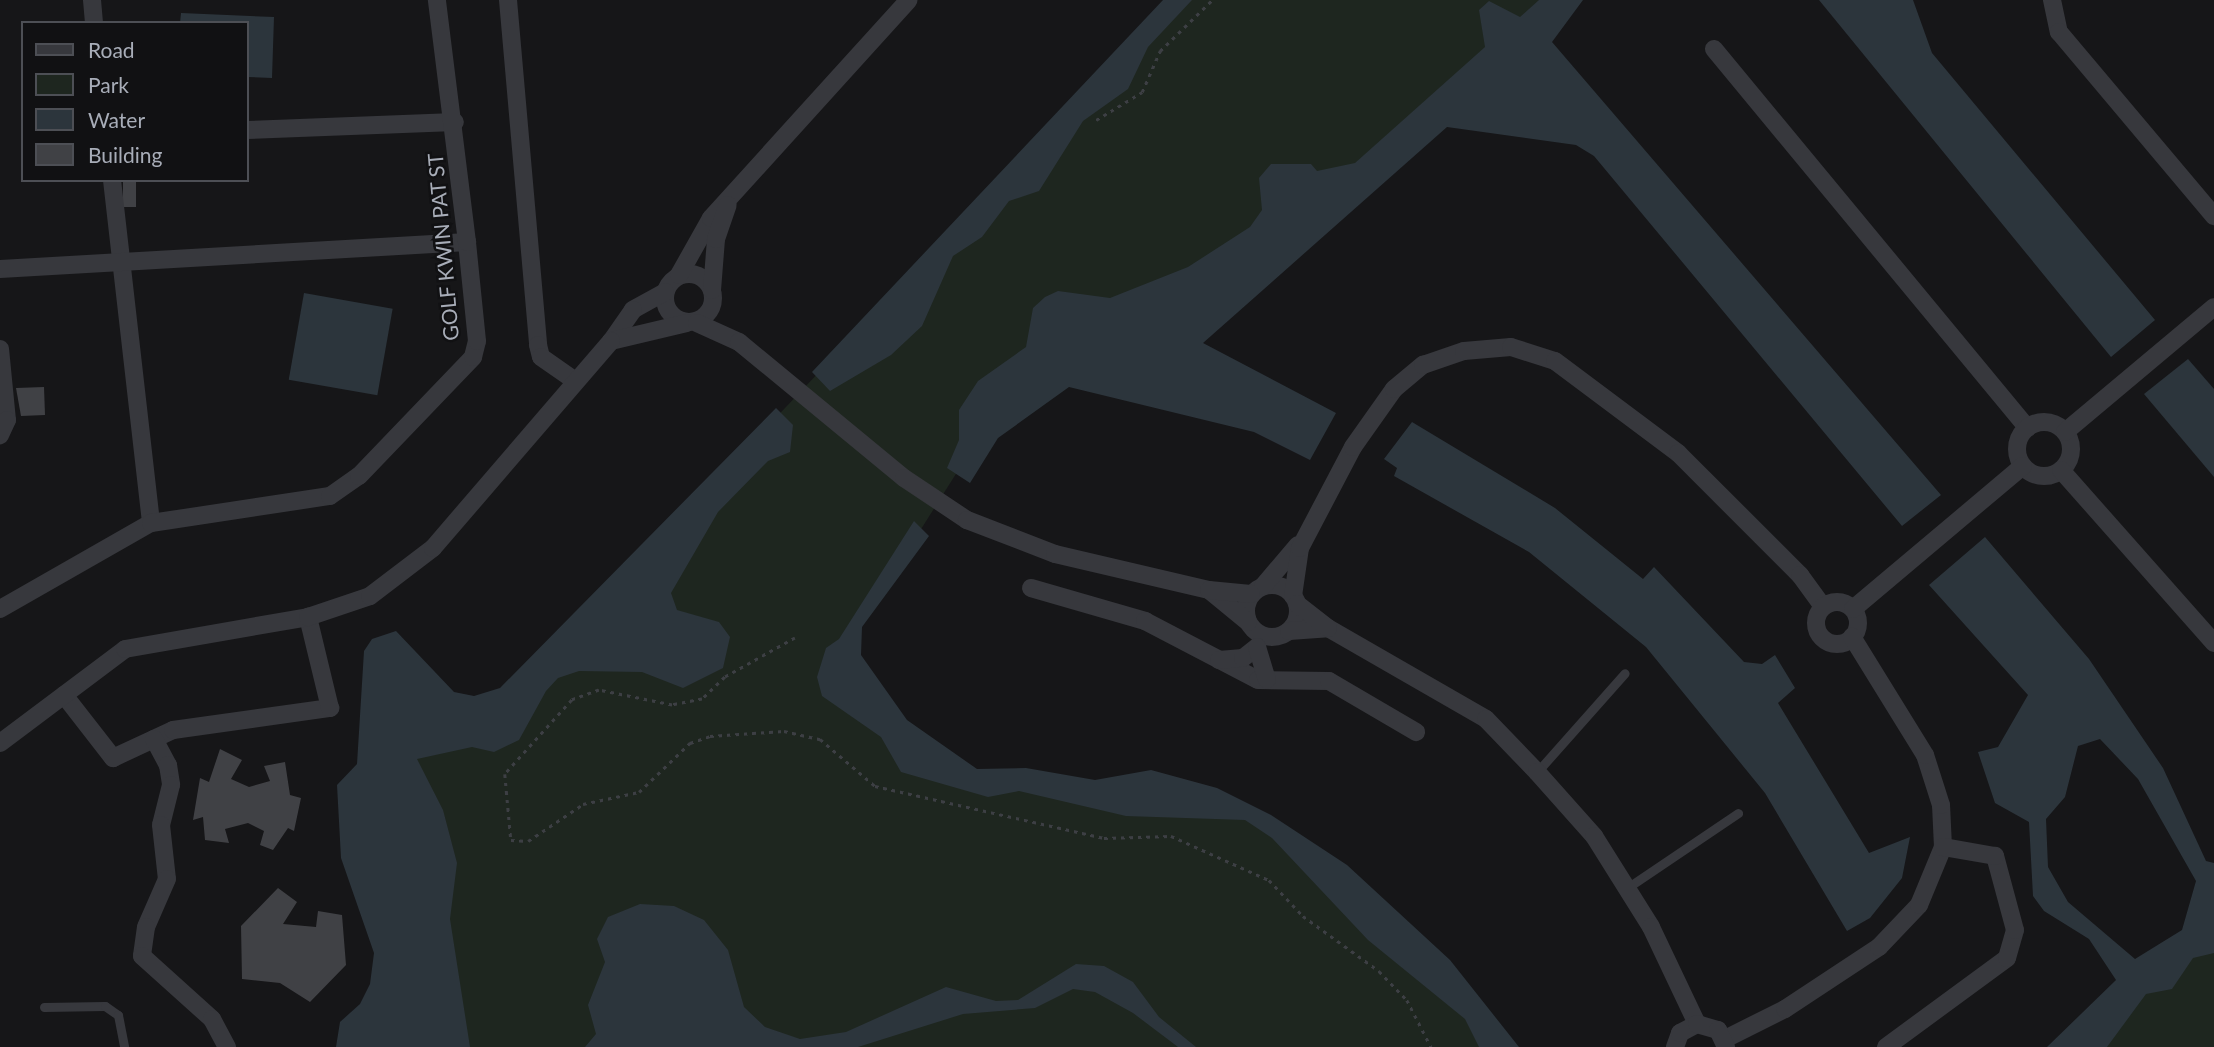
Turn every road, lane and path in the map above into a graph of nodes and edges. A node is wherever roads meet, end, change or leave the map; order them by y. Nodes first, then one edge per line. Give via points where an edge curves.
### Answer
1 (92, 0) edge
2 (437, 0) edge
3 (508, 0) edge
4 (909, 0) edge
5 (1212, 0) edge
6 (2052, 0) edge
7 (94, 21) edge
8 (1714, 49) dead end
9 (1096, 120) dead end
10 (455, 122) junction
11 (248, 130) edge
12 (112, 182) edge
13 (729, 201) junction
14 (2214, 216) edge
15 (467, 242) junction
16 (121, 262) junction
17 (0, 269) edge
18 (679, 275) junction
19 (665, 292) junction
20 (713, 296) junction
21 (2214, 307) edge
22 (692, 323) junction
23 (611, 341) junction
24 (739, 342) junction
25 (0, 349) edge
26 (573, 380) junction
27 (2027, 428) junction
28 (2065, 432) junction
29 (0, 435) edge
30 (2023, 466) junction
31 (2061, 470) junction
32 (151, 523) junction
33 (1310, 528) junction
34 (1031, 588) dead end
35 (1209, 590) junction
36 (1257, 590) junction
37 (1295, 600) junction
38 (1823, 607) junction
39 (0, 609) edge
40 (1853, 609) junction
41 (308, 617) junction
42 (1248, 622) junction
43 (1328, 628) junction
44 (1289, 631) junction
45 (795, 638) dead end
46 (1852, 638) junction
47 (1261, 641) junction
48 (2214, 643) edge
49 (1217, 660) junction
50 (1625, 673) dead end
51 (1267, 680) junction
52 (64, 695) junction
53 (1416, 732) dead end
54 (154, 739) junction
55 (0, 743) edge
56 (1537, 772) junction
57 (1738, 813) dead end
58 (1943, 847) junction
59 (1627, 888) junction
60 (44, 1007) dead end
61 (1697, 1024) junction
62 (1725, 1043) edge
63 (124, 1047) edge
64 (227, 1047) edge
65 (1431, 1047) edge
66 (1675, 1047) edge
67 (1886, 1047) edge

1 - 7 street
2 - 10 street, GOLF KWIN PAT ST
3 - 26 street via 538,345 552,368
4 - 13 street
5 - 9 path via 1160,51 1142,92
6 - 14 street via 2059,32
8 - 27 street
10 - 11 street
10 - 15 street, GOLF KWIN PAT ST
12 - 16 street
13 - 18 street via 697,236
13 - 20 street via 716,239
15 - 16 street
15 - 32 street, GOLF KWIN PAT ST via 477,341 473,356 359,476 330,496
16 - 17 street
16 - 32 street
18 - 19 street
18 - 20 street via 695,274
19 - 22 street via 669,313
19 - 23 street via 633,310
20 - 22 street
20 - 24 street
21 - 28 street
22 - 23 street
22 - 24 street
23 - 26 street
24 - 35 street via 904,478 967,520 1055,554
25 - 29 street via 7,419
26 - 41 street via 433,548 370,596
27 - 28 street via 2047,422
27 - 30 street via 2017,446
28 - 31 street via 2071,452
30 - 31 street via 2041,476
30 - 40 street
31 - 48 street
32 - 39 street, GOLF KWIN PAT ST
33 - 36 street
33 - 37 street via 1300,548
33 - 38 street via 1353,447 1394,389 1423,365 1464,351 1511,347 1555,360 1678,453 1800,575
34 - 49 street via 1145,621
35 - 36 street
35 - 42 street
36 - 37 street via 1276,584
36 - 42 street
37 - 43 street
37 - 44 street
38 - 40 street via 1838,602
38 - 46 street via 1817,619 1822,638 1834,644
40 - 46 street via 1858,623
41 - 52 street via 125,649
41 - 54 street via 330,708 173,730
42 - 47 street
43 - 44 street
43 - 56 street via 1486,719
44 - 47 street
45 - 65 path via 725,677 702,699 671,705 599,690 572,700 505,774 511,840 528,841 583,804 639,792 690,743 784,731 820,739 875,786 1104,838 1171,836 1269,880 1303,916 1379,971 1407,1000
46 - 58 street via 1925,755 1941,805
47 - 49 street via 1243,657
47 - 51 street
49 - 51 street
50 - 56 lane
51 - 53 street via 1329,681
52 - 54 street via 113,758
52 - 55 street
54 - 64 street via 169,765 171,785 161,825 167,879 146,927 142,956 212,1019
56 - 59 street via 1594,836
57 - 59 lane
58 - 62 street via 1919,905 1879,947
58 - 67 street via 1995,856 2015,930 2007,958
59 - 61 street
60 - 63 lane via 105,1006 118,1014
61 - 62 street
61 - 66 street via 1680,1033

